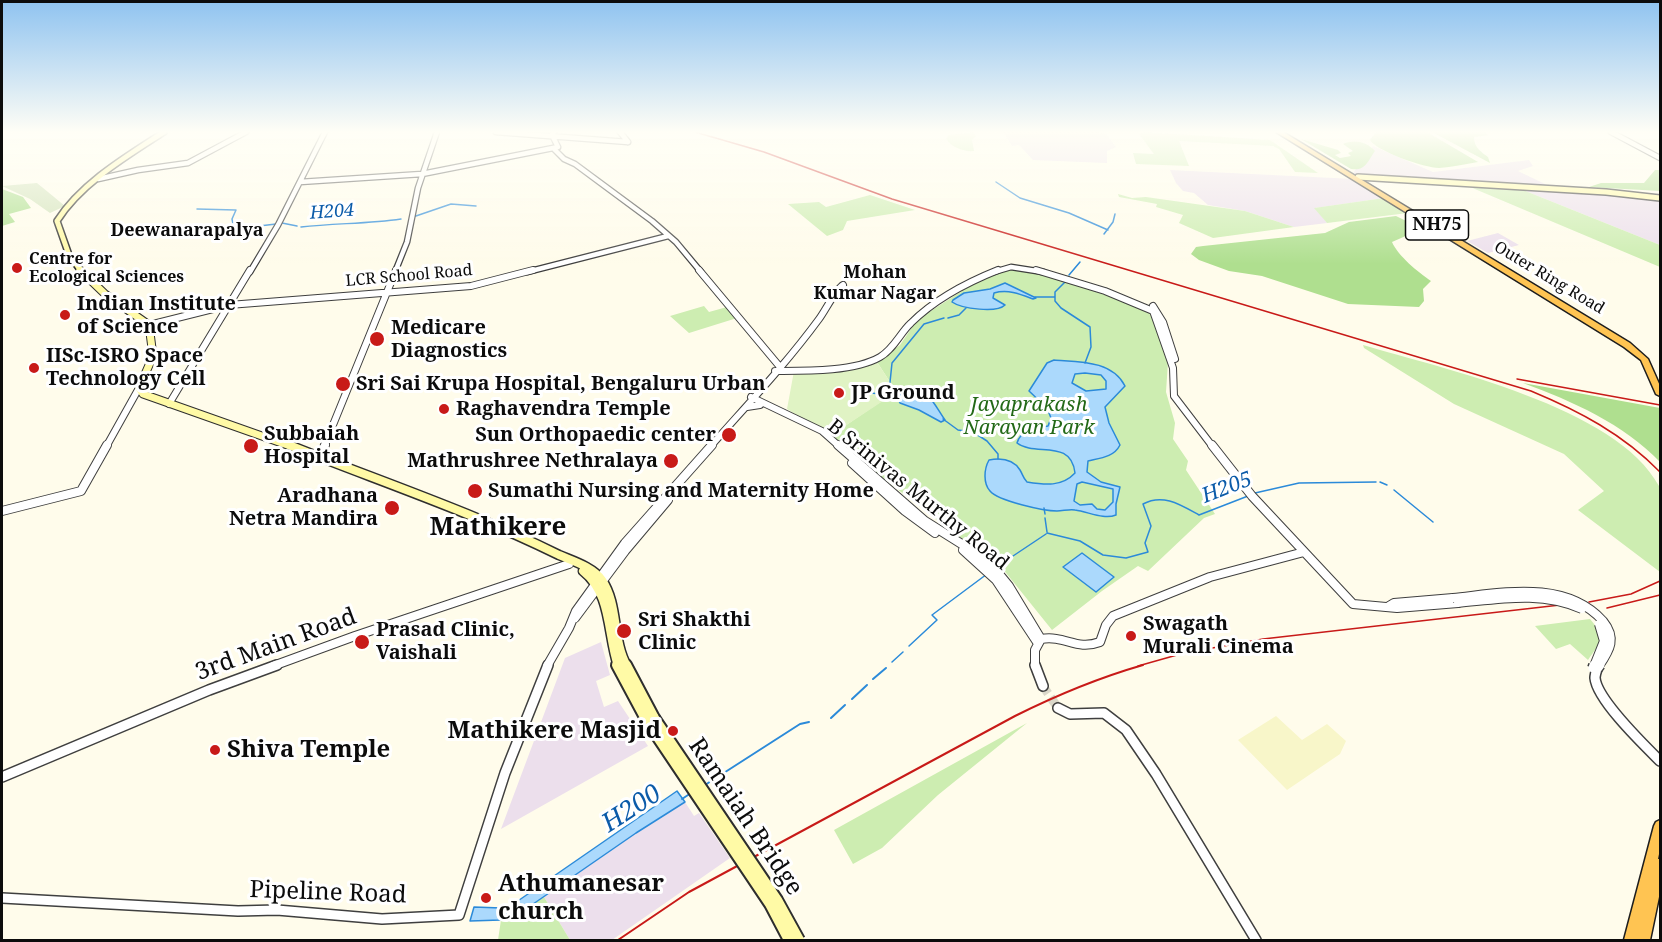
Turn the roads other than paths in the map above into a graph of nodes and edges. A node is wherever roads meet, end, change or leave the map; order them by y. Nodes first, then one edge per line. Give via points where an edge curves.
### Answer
1 (102, 176) edge
2 (112, 176) edge
3 (303, 176) edge
4 (392, 176) edge
5 (422, 176) edge
6 (591, 176) edge
7 (1352, 176) edge
8 (1358, 177) joint
9 (1375, 178) junction
10 (98, 179) junction
11 (300, 182) junction
12 (1660, 193) edge
13 (1660, 198) edge
14 (669, 236) junction
15 (843, 285) dead end
16 (387, 293) junction
17 (229, 305) junction
18 (148, 325) junction
19 (780, 369) junction
20 (1657, 382) edge
21 (141, 391) junction
22 (1660, 394) edge
23 (1179, 400) joint
24 (752, 402) junction
25 (169, 404) junction
26 (316, 459) junction
27 (1251, 494) joint
28 (2, 511) edge
29 (1304, 552) junction
30 (569, 564) junction
31 (599, 582) junction
32 (1039, 641) junction
33 (1042, 686) tunnel mouth
34 (1058, 708) dead end
35 (651, 720) junction
36 (1660, 760) edge
37 (2, 777) edge
38 (1660, 826) edge
39 (1660, 866) edge
40 (2, 898) edge
41 (789, 940) edge
42 (799, 940) edge
43 (1256, 940) edge
44 (1631, 940) edge
45 (1643, 940) edge

1 - 10 main road
2 - 10 street
3 - 11 street
4 - 11 street
5 - 16 street via 407,242
6 - 14 street
7 - 20 highway, Outer Ring Road / NH75 via 1627,345 1644,359
8 - 9 main road
8 - 20 highway, Outer Ring Road / NH75 via 1634,347 1647,359
9 - 12 main road
9 - 13 main road
10 - 18 main road via 61,212 57,221 59,237 86,278
11 - 17 street
14 - 16 street, LCR School Road via 471,286
14 - 19 street
15 - 19 street via 823,320
16 - 17 street, LCR School Road
16 - 26 street via 325,446
17 - 18 street, LCR School Road
17 - 25 street
18 - 21 main road via 153,356
19 - 23 street via 847,366 875,360 897,343 910,323 926,309 1000,269 1014,267 1128,299 1153,311 1173,368 1174,396
19 - 24 street
20 - 22 highway, Outer Ring Road / NH75
21 - 25 main road
21 - 28 street via 81,491
23 - 27 street
24 - 31 street
24 - 32 street, B Srinivas Murthy Road via 818,433 921,524 992,570
25 - 26 main road
26 - 30 main road
26 - 31 main road via 546,547
27 - 29 street
29 - 32 street via 1210,577 1113,616 1100,642 1087,647 1054,637
29 - 36 street, bridge via 1359,606 1397,608 1545,596 1568,602 1603,630 1605,647 1591,676 1598,693
30 - 31 main road
30 - 37 street, 3rd Main Road via 209,690
31 - 35 main road via 614,657
31 - 40 street, Pipeline Road via 553,655 521,729 486,823 459,915 382,919 340,913
32 - 33 street via 1035,666
34 - 43 street via 1070,714 1104,712 1126,729
35 - 41 main road, Ramaiah Bridge, bridge via 770,904
35 - 42 main road, Ramaiah Bridge, bridge via 777,900
38 - 44 highway
39 - 45 highway

